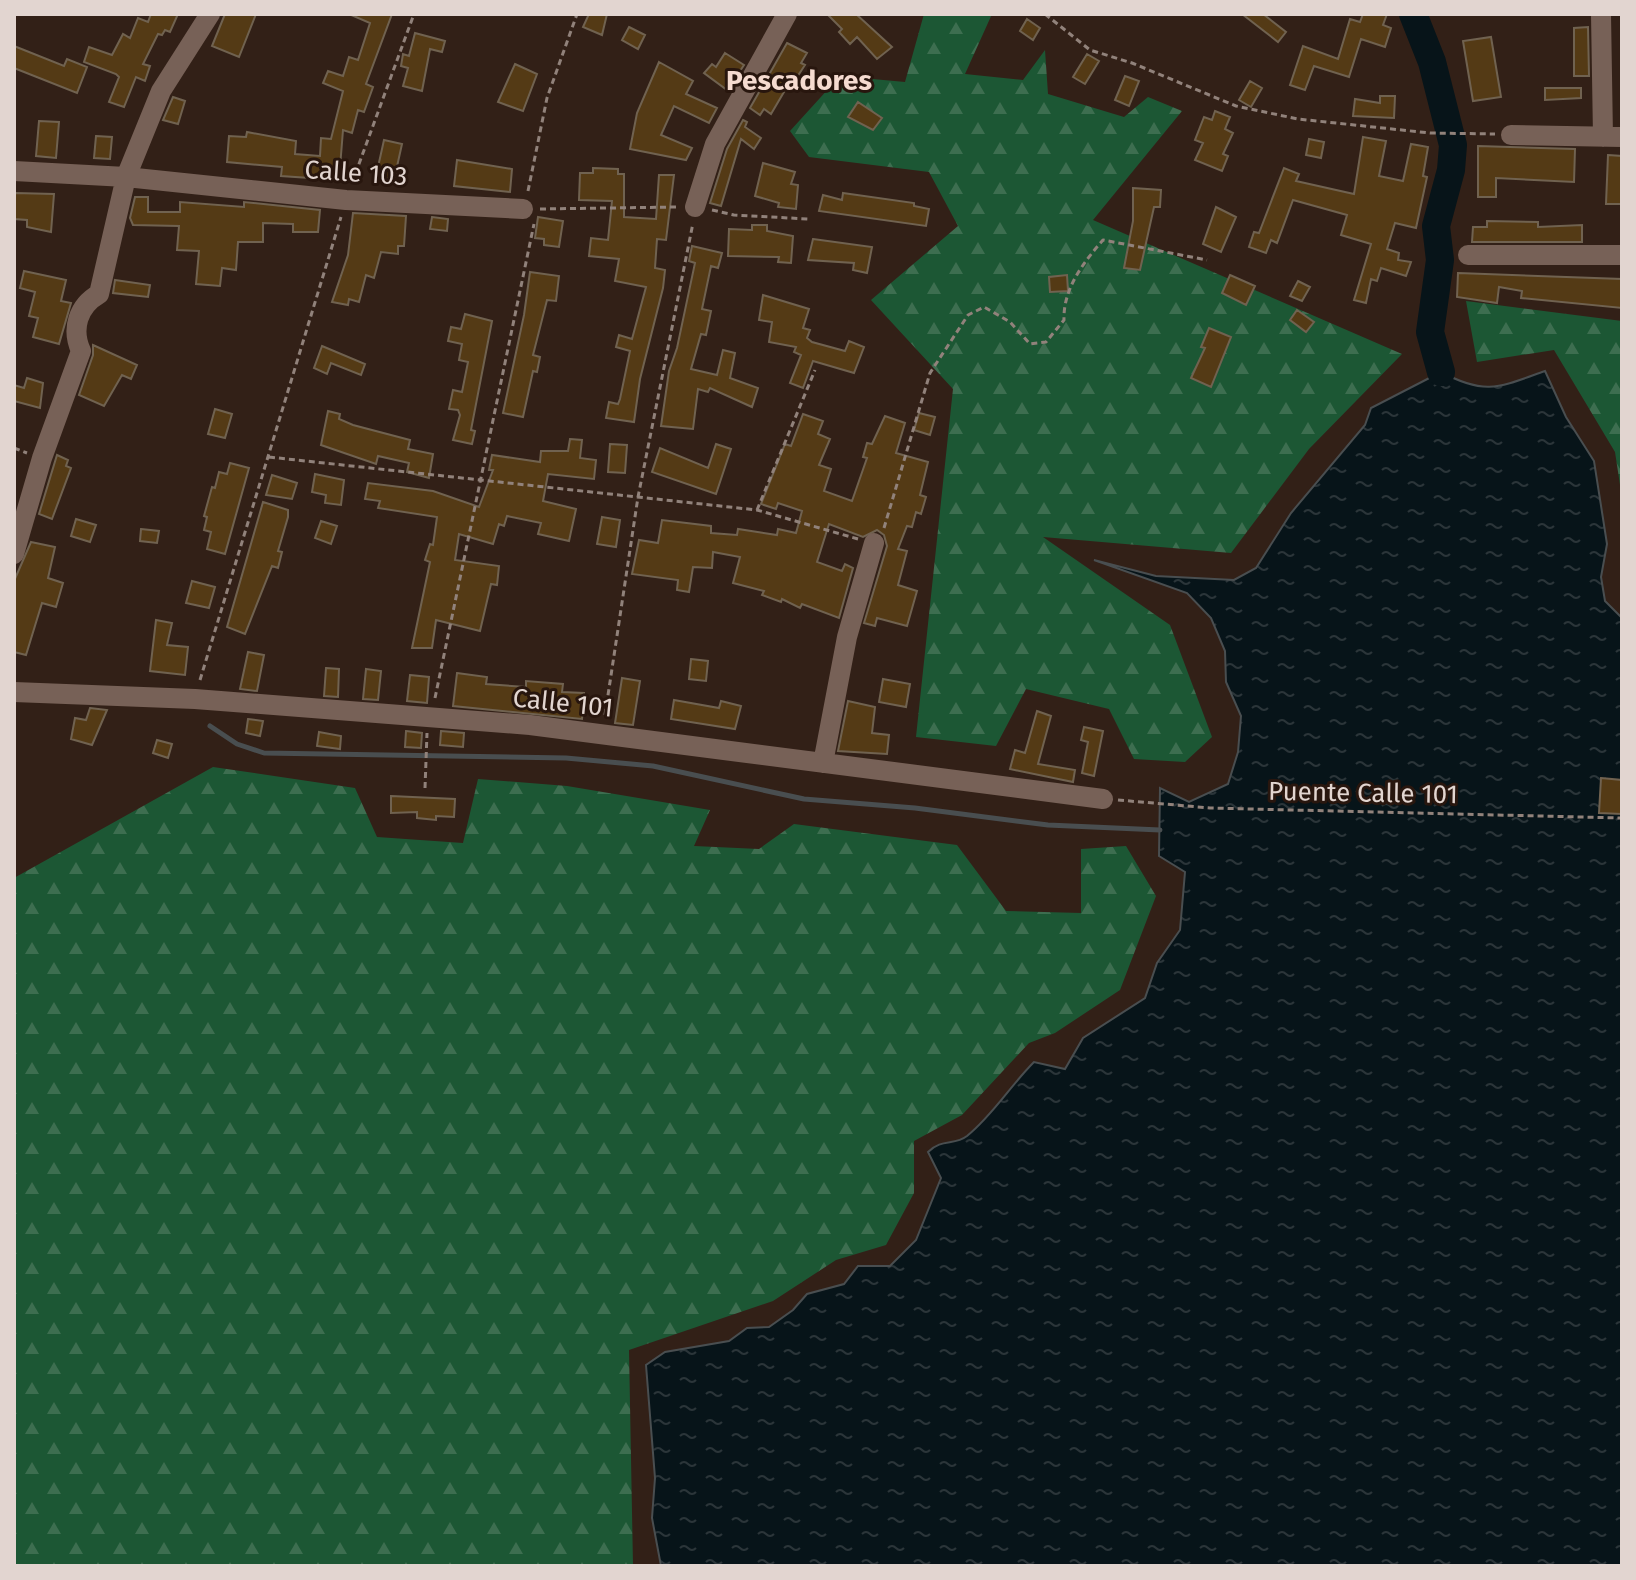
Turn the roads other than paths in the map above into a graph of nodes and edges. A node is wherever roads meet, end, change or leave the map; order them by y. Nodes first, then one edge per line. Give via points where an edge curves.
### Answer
1 (210, 14) edge
2 (787, 14) edge
3 (1601, 14) edge
4 (1511, 135) road end
5 (1613, 137) edge
6 (14, 171) edge
7 (126, 177) junction
8 (695, 207) road end
9 (529, 217) road end
10 (1468, 255) dead end
11 (1622, 255) edge
12 (874, 543) road end
13 (14, 554) edge
14 (14, 692) edge
15 (823, 763) junction
16 (1103, 799) road end

1 - 7 street via 161,91
2 - 8 street via 715,144
3 - 5 street
4 - 5 street
6 - 7 street, Calle 103
7 - 9 street, Calle 103
7 - 13 street via 99,294 85,302 78,321 75,338 81,351
10 - 11 street
12 - 15 street via 847,637
14 - 15 street, Calle 101 via 432,717 603,733
15 - 16 street, Calle 101

